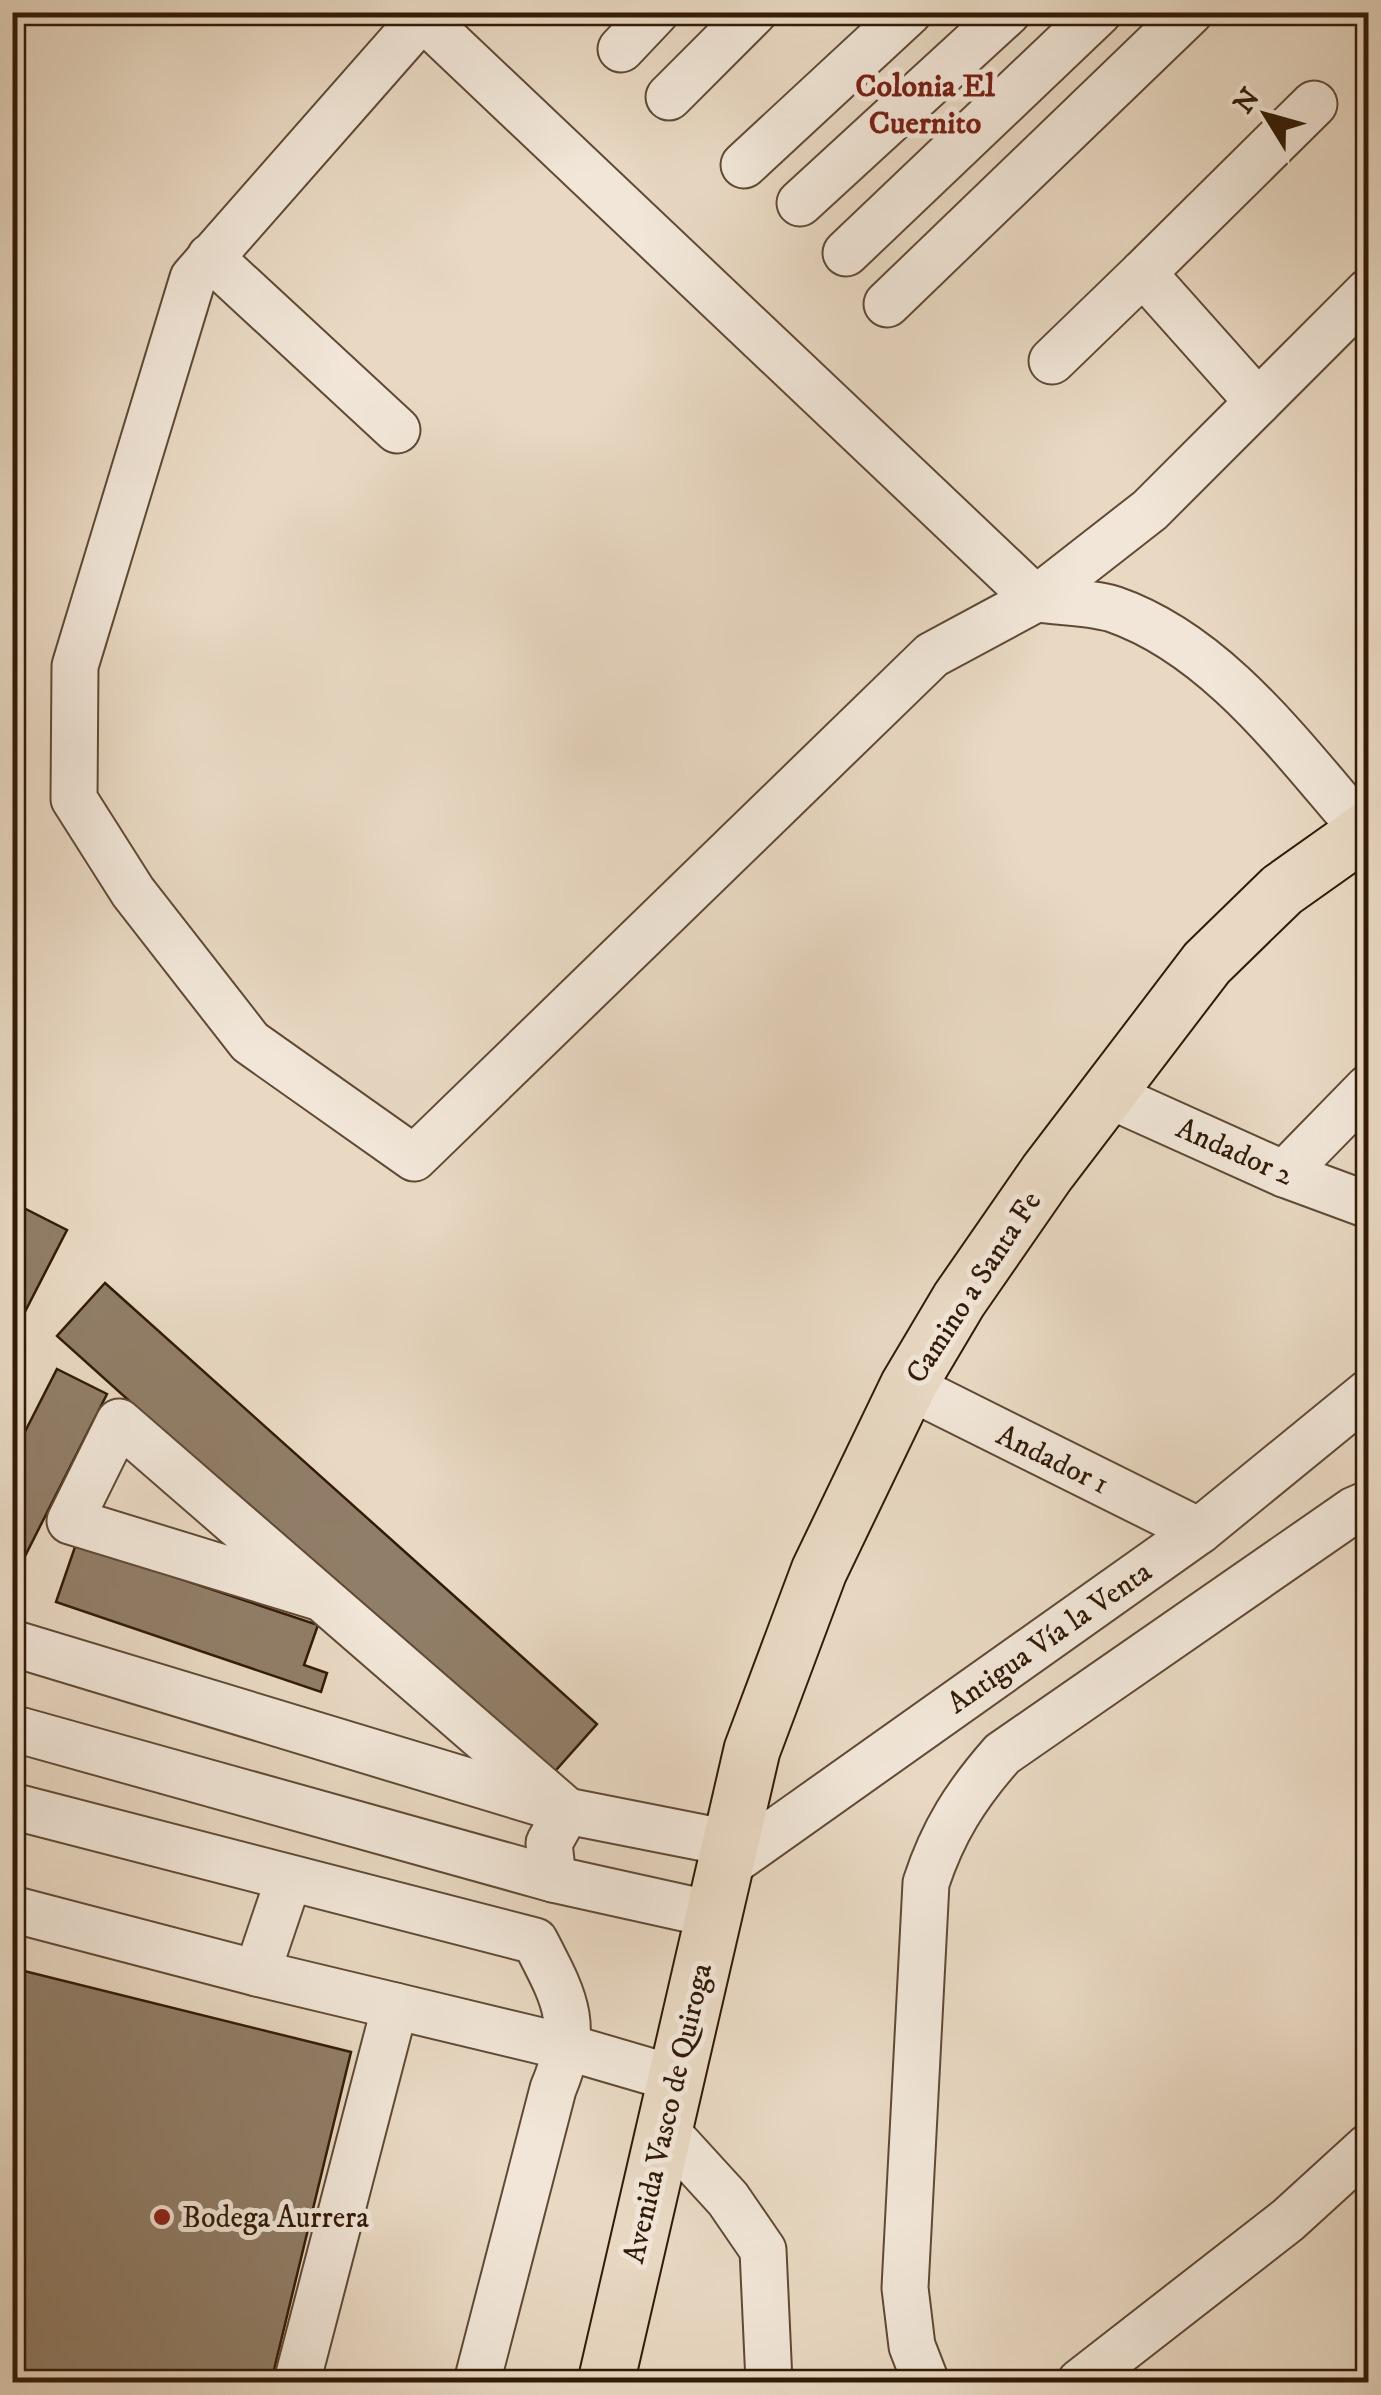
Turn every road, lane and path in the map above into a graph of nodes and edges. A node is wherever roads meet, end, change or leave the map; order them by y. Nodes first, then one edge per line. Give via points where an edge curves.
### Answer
1 (656, 12) edge
2 (754, 12) edge
3 (908, 12) edge
4 (1008, 12) edge
5 (1098, 12) edge
6 (1190, 12) edge
7 (424, 15) edge
8 (622, 48) dead end
9 (669, 97) dead end
10 (1314, 104) dead end
11 (744, 165) dead end
12 (800, 202) dead end
13 (846, 253) dead end
14 (210, 257) junction
15 (1143, 273) junction
16 (1368, 292) edge
17 (887, 304) dead end
18 (1052, 360) dead end
19 (1258, 402) junction
20 (397, 430) dead end
21 (1036, 599) junction
22 (1366, 830) edge
23 (1368, 1088) edge
24 (1104, 1093) junction
25 (1284, 1174) junction
26 (1368, 1205) edge
27 (908, 1386) junction
28 (1368, 1392) edge
29 (1368, 1504) edge
30 (1199, 1531) junction
31 (318, 1596) junction
32 (12, 1643) edge
33 (12, 1728) edge
34 (12, 1806) edge
35 (568, 1811) junction
36 (720, 1876) junction
37 (552, 1879) junction
38 (288, 1880) junction
39 (12, 1909) edge
40 (256, 1972) junction
41 (395, 2006) junction
42 (570, 2048) junction
43 (670, 2104) junction
44 (1368, 2147) edge
45 (297, 2382) edge
46 (477, 2382) edge
47 (606, 2382) edge
48 (769, 2382) edge
49 (926, 2382) edge
50 (1080, 2382) edge

1 - 8 street
2 - 9 street
3 - 11 street
4 - 12 street
5 - 13 street
6 - 17 street
7 - 14 street
7 - 21 street
10 - 15 street
14 - 20 street
14 - 21 street via 193,278 75,666 74,799 133,892 250,1042 414,1158 932,655
15 - 18 street
15 - 19 street
16 - 19 street
19 - 21 street via 1150,510
21 - 22 street via 1110,608 1180,640 1275,729
22 - 24 main road, Camino a Santa Fe via 1282,890 1207,963
23 - 25 street
24 - 25 street, Andador 2
24 - 27 main road, Camino a Santa Fe via 959,1300
25 - 26 street, Andador 2
27 - 30 street, Andador 1
27 - 36 main road, Camino a Santa Fe via 819,1570 752,1750
28 - 30 street, Antigua Vía la Venta
29 - 49 street via 1002,1754 940,1838 926,1884 905,2288 912,2346
30 - 36 street, Antigua Vía la Venta
31 - 31 street via 261,1547 119,1422 70,1521
31 - 35 street
32 - 35 street
33 - 37 street
34 - 38 street
35 - 36 street
35 - 37 street via 549,1844
36 - 37 street
36 - 43 main road, Avenida Vasco de Quiroga
38 - 40 street
38 - 42 street via 535,1941 563,1995
39 - 40 street
40 - 41 street
41 - 42 street
41 - 45 street
42 - 43 street
42 - 46 street via 553,2089
43 - 47 main road, Avenida Vasco de Quiroga
43 - 48 street via 763,2250
44 - 50 street via 1288,2220

